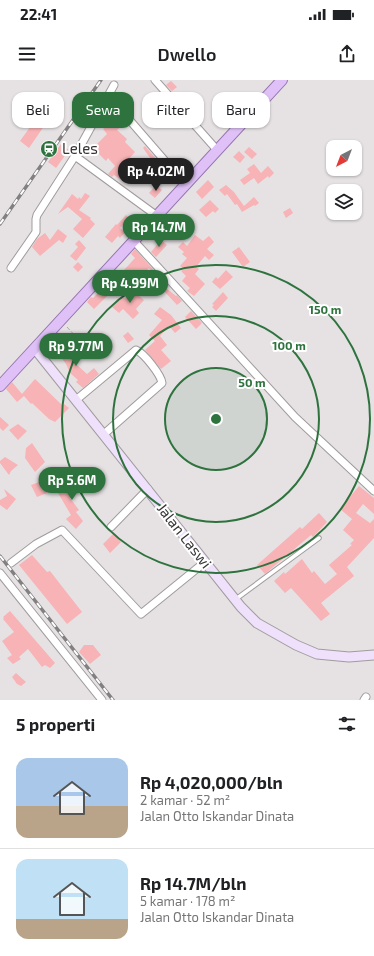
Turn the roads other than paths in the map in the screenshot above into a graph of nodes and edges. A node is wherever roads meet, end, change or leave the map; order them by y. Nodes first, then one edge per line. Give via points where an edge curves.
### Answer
1 (155, 80) edge
2 (282, 80) edge
3 (114, 85) dead end
4 (134, 125) edge
5 (217, 150) junction
6 (75, 156) junction
7 (185, 184) junction
8 (157, 216) junction
9 (134, 241) junction
10 (12, 268) dead end
11 (35, 349) junction
12 (0, 386) edge
13 (76, 400) junction
14 (104, 434) junction
15 (148, 489) junction
16 (374, 491) edge
17 (111, 527) dead end
18 (319, 538) dead end
19 (205, 562) junction
20 (11, 563) dead end
21 (0, 573) edge
22 (235, 600) junction
23 (374, 655) edge
24 (102, 700) edge

1 - 5 street
2 - 5 main road
3 - 6 street
4 - 7 street
5 - 7 main road
6 - 8 street
6 - 10 street via 38,215 35,223 36,232
7 - 8 main road
8 - 9 main road
9 - 11 main road
9 - 16 street via 295,417
11 - 12 main road
11 - 13 street, Jalan Laswi
13 - 14 street, Jalan Laswi
13 - 14 street via 136,350 146,359 162,383
14 - 15 street, Jalan Laswi
15 - 17 street
15 - 19 street, Jalan Laswi
18 - 22 lane
19 - 20 street via 141,614 62,530 36,544
19 - 22 street, Jalan Laswi
21 - 24 street
22 - 23 street, Jalan Laswi via 257,623 317,654 349,657

